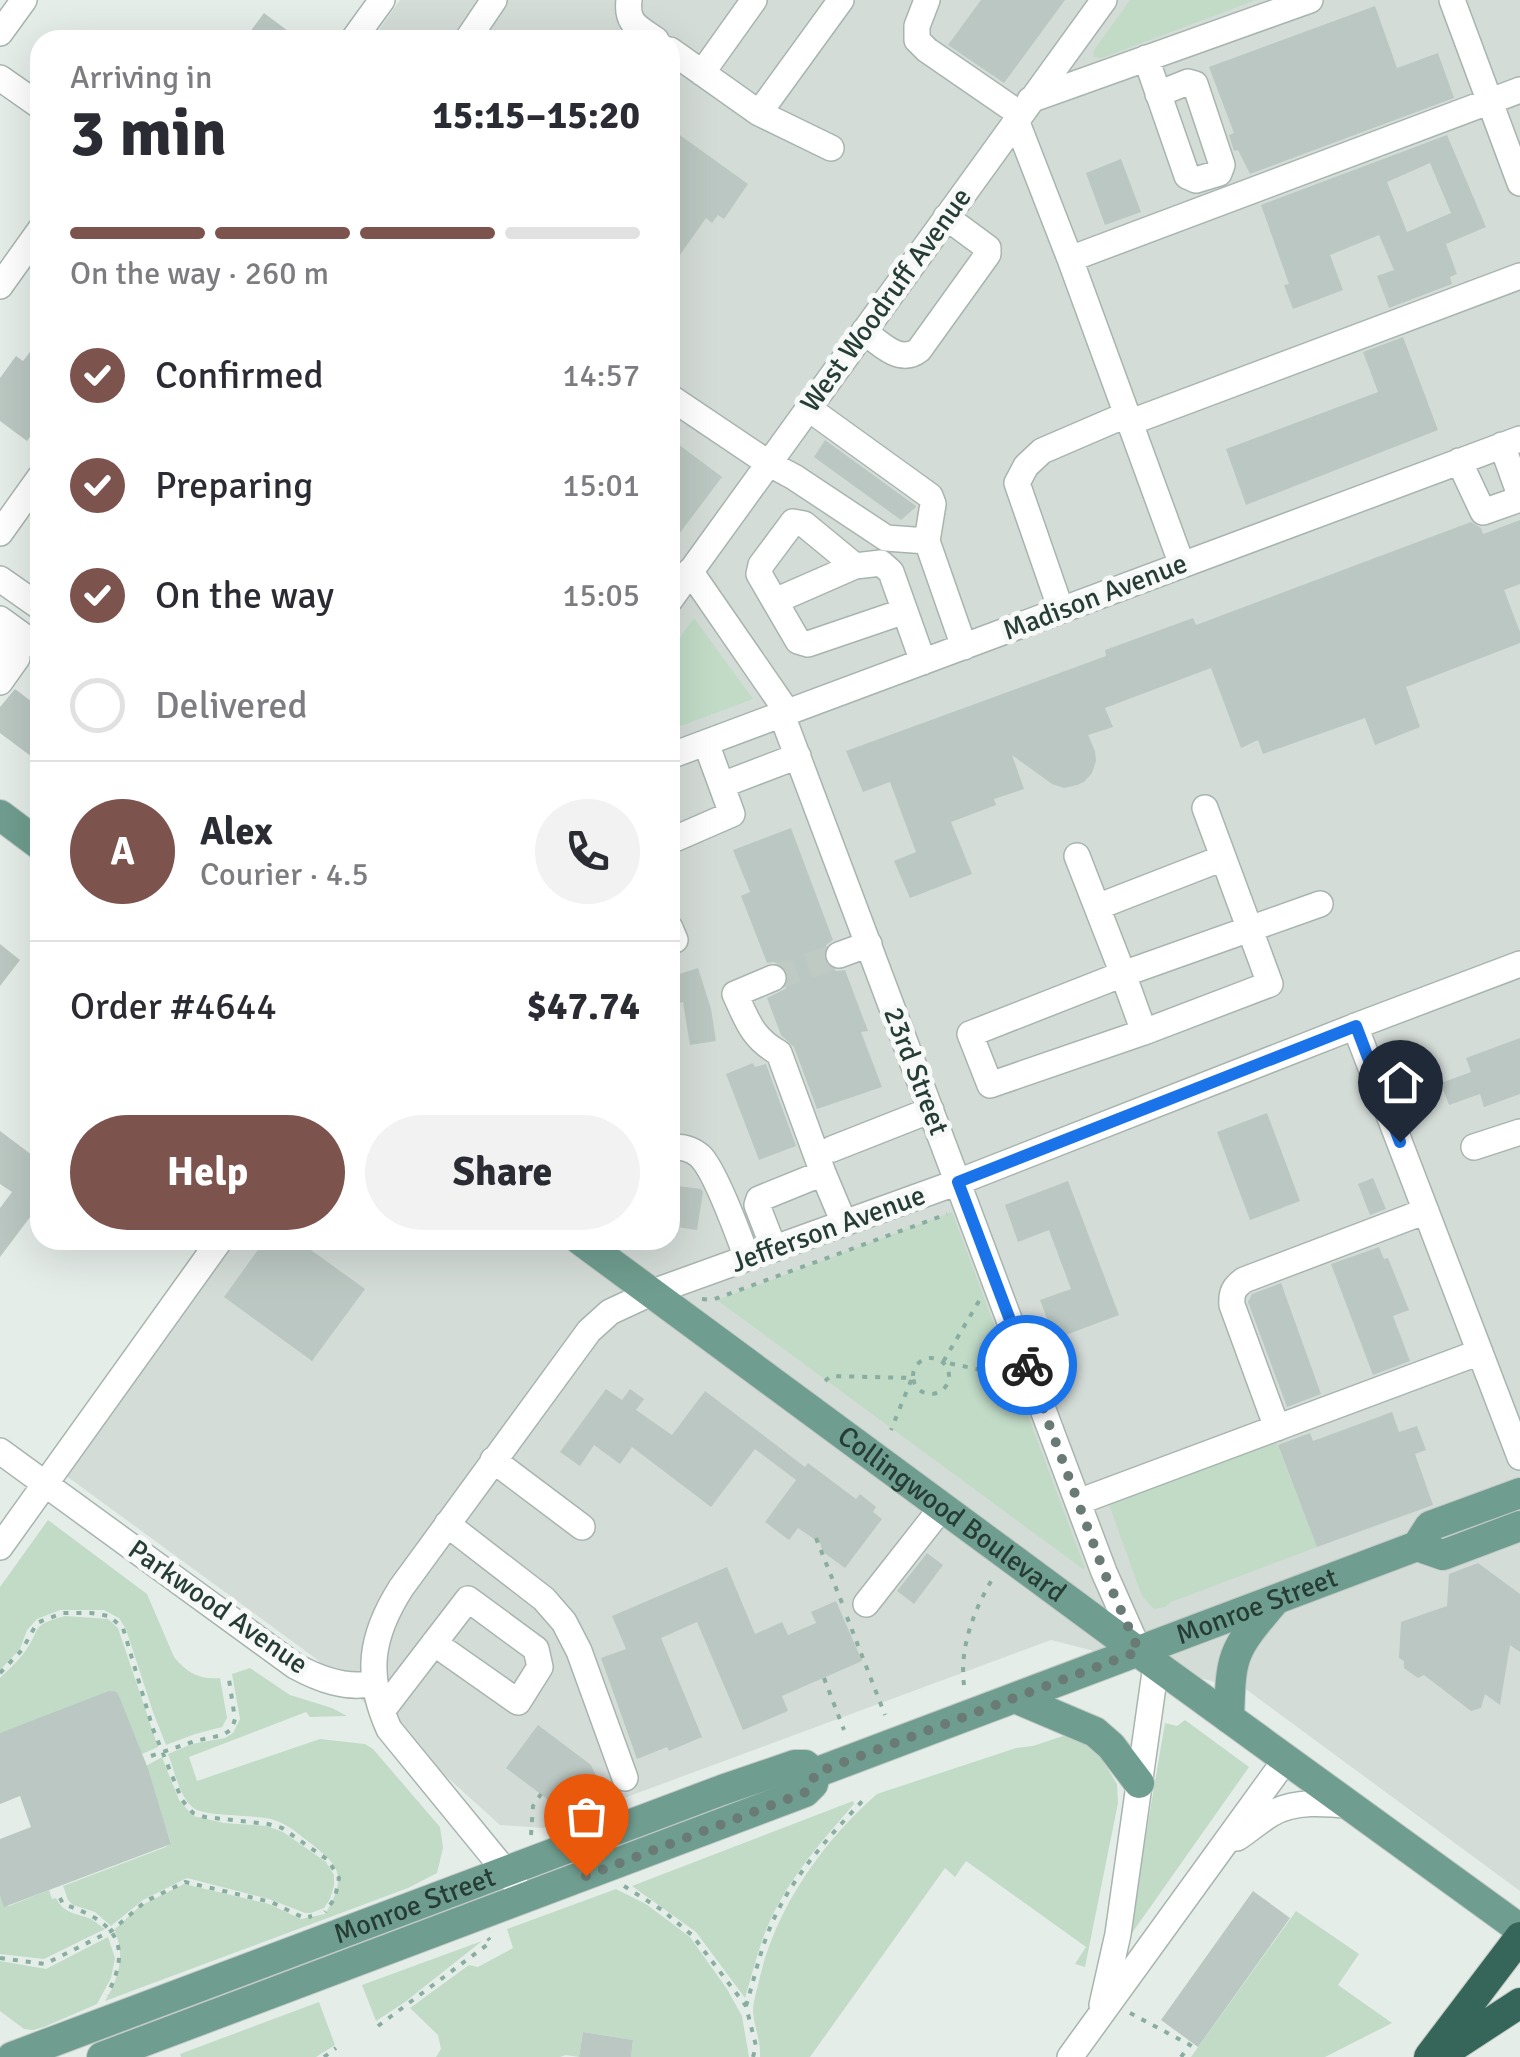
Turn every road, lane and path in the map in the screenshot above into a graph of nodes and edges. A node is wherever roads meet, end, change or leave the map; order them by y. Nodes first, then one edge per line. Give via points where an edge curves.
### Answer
1 (24, 0) edge
2 (382, 0) edge
3 (494, 0) edge
4 (629, 0) edge
5 (754, 0) edge
6 (841, 0) edge
7 (927, 0) edge
8 (1104, 0) edge
9 (1310, 0) edge
10 (1452, 0) edge
11 (360, 30) edge
12 (474, 30) edge
13 (642, 30) edge
14 (0, 33) edge
15 (680, 57) edge
16 (1146, 58) junction
17 (702, 73) junction
18 (0, 78) edge
19 (1520, 90) edge
20 (1158, 94) dead end
21 (30, 99) edge
22 (1489, 101) junction
23 (1022, 112) junction
24 (759, 114) junction
25 (830, 148) dead end
26 (1520, 184) edge
27 (946, 217) junction
28 (30, 244) edge
29 (1070, 259) junction
30 (1520, 276) edge
31 (0, 286) edge
32 (864, 331) junction
33 (680, 405) edge
34 (808, 408) junction
35 (1129, 418) junction
36 (1511, 442) edge
37 (1459, 460) junction
38 (768, 464) junction
39 (30, 491) edge
40 (1520, 497) edge
41 (0, 533) edge
42 (927, 541) junction
43 (1182, 564) junction
44 (856, 566) junction
45 (682, 571) edge
46 (0, 579) edge
47 (30, 595) edge
48 (774, 601) junction
49 (1060, 610) junction
50 (905, 612) junction
51 (0, 619) edge
52 (964, 647) junction
53 (22, 648) edge
54 (923, 662) junction
55 (0, 682) edge
56 (785, 714) junction
57 (706, 742) junction
58 (680, 752) edge
59 (798, 756) junction
60 (722, 785) junction
61 (1205, 808) dead end
62 (0, 815) edge
63 (680, 837) edge
64 (30, 838) edge
65 (1076, 856) dead end
66 (1224, 858) junction
67 (1320, 904) dead end
68 (1096, 907) junction
69 (1250, 928) junction
70 (869, 944) junction
71 (839, 956) tunnel mouth
72 (1520, 964) edge
73 (1123, 974) junction
74 (773, 978) tunnel mouth
75 (1356, 1026) junction
76 (1144, 1032) junction
77 (931, 1110) junction
78 (1520, 1132) edge
79 (680, 1148) edge
80 (1474, 1148) dead end
81 (832, 1149) dead end
82 (823, 1174) junction
83 (958, 1182) junction
84 (955, 1211) dead end
85 (1426, 1211) junction
86 (844, 1223) junction
87 (774, 1249) junction
88 (213, 1250) edge
89 (594, 1250) edge
90 (747, 1258) junction
91 (653, 1292) junction
92 (983, 1294) dead end
93 (712, 1300) dead end
94 (1480, 1352) junction
95 (943, 1362) junction
96 (1014, 1377) dead end
97 (912, 1378) junction
98 (825, 1382) dead end
99 (1277, 1428) junction
100 (891, 1430) dead end
101 (0, 1451) edge
102 (1520, 1457) edge
103 (493, 1460) junction
104 (45, 1484) junction
105 (1520, 1493) edge
106 (1078, 1502) junction
107 (942, 1506) junction
108 (447, 1524) junction
109 (1520, 1526) edge
110 (582, 1527) dead end
111 (816, 1538) dead end
112 (1417, 1546) junction
113 (0, 1547) edge
114 (994, 1576) dead end
115 (1275, 1600) junction
116 (866, 1604) dead end
117 (434, 1643) dead end
118 (1148, 1658) junction
119 (0, 1673) edge
120 (228, 1673) dead end
121 (824, 1678) dead end
122 (374, 1683) junction
123 (964, 1685) dead end
124 (1015, 1698) junction
125 (382, 1711) junction
126 (885, 1715) dead end
127 (1229, 1718) junction
128 (844, 1730) dead end
129 (163, 1752) junction
130 (151, 1756) dead end
131 (1286, 1759) junction
132 (815, 1773) junction
133 (626, 1778) dead end
134 (1140, 1783) junction
135 (541, 1794) dead end
136 (866, 1796) dead end
137 (1352, 1806) junction
138 (530, 1840) dead end
139 (1220, 1850) junction
140 (506, 1872) junction
141 (623, 1886) dead end
142 (60, 1898) dead end
143 (528, 1898) junction
144 (1520, 1929) edge
145 (111, 1931) junction
146 (484, 1932) dead end
147 (1520, 1937) edge
148 (0, 1958) edge
149 (105, 1999) dead end
150 (1520, 2003) edge
151 (746, 2006) junction
152 (1130, 2013) dead end
153 (1100, 2015) junction
154 (378, 2026) dead end
155 (336, 2048) dead end
156 (12, 2057) edge
157 (102, 2057) edge
158 (324, 2057) edge
159 (753, 2057) edge
160 (1070, 2057) edge
161 (1181, 2057) edge
162 (1429, 2057) edge
163 (1437, 2057) edge

1 - 14 street
2 - 11 street
3 - 12 street
4 - 13 street via 627,13
5 - 17 street
6 - 24 street
7 - 23 street via 917,40
8 - 23 street, West Woodruff Avenue
9 - 16 street
10 - 22 street
15 - 17 street
16 - 20 street
16 - 23 street
17 - 24 street
18 - 21 street
19 - 22 street
22 - 26 street
22 - 29 street
23 - 27 street, West Woodruff Avenue
23 - 29 street
24 - 25 street
27 - 32 street, West Woodruff Avenue
27 - 32 street via 988,254 919,350 904,357
28 - 31 street
29 - 35 street
30 - 35 street
32 - 34 street, West Woodruff Avenue
33 - 38 street
34 - 38 street, West Woodruff Avenue
34 - 42 street via 930,496
35 - 43 street
35 - 49 street via 1042,451 1017,482
36 - 37 street, Madison Avenue
36 - 40 street
37 - 40 street via 1484,512
37 - 43 street, Madison Avenue
38 - 42 street via 886,538
38 - 45 street, West Woodruff Avenue
39 - 41 street
42 - 52 street
43 - 49 street, Madison Avenue
44 - 48 street
44 - 48 street via 793,522 761,565
44 - 50 street via 881,563
45 - 56 street, 23rd Street
46 - 47 street
48 - 50 street via 798,641 808,644
49 - 52 street, Madison Avenue
50 - 54 street
51 - 53 street
52 - 54 street, Madison Avenue
53 - 55 street
54 - 56 street, Madison Avenue
56 - 57 street, Madison Avenue
56 - 59 street, 23rd Street
57 - 58 street, Madison Avenue
57 - 60 street
59 - 60 street
59 - 70 street, 23rd Street
60 - 63 street via 732,814
61 - 66 street
62 - 64 main road
65 - 68 street
66 - 68 street
66 - 69 street
67 - 69 street
68 - 73 street
69 - 73 street
69 - 76 street via 1270,984
70 - 71 street
70 - 77 street, 23rd Street
72 - 75 street, Jefferson Avenue
73 - 76 street
73 - 76 street via 970,1034 990,1085
74 - 82 street via 736,994 753,1032 778,1053
75 - 83 street, Jefferson Avenue
75 - 85 street
77 - 81 street
77 - 83 street, 23rd Street
78 - 80 street
79 - 90 street via 703,1159
82 - 86 street
82 - 87 street via 759,1199
83 - 86 street, Jefferson Avenue
83 - 106 street, 23rd Street
84 - 93 path
85 - 94 street
85 - 99 street via 1236,1286 1232,1305
86 - 87 street, Jefferson Avenue
87 - 90 street, Jefferson Avenue
88 - 104 street
89 - 91 main road, Collingwood Boulevard
90 - 91 street, Jefferson Avenue
91 - 103 street, Jefferson Avenue via 610,1312 589,1331
91 - 107 main road, Collingwood Boulevard
92 - 95 path
94 - 99 street
94 - 102 street
95 - 96 path
95 - 97 path via 925,1358
95 - 97 path via 949,1378 940,1392 923,1392
97 - 98 path via 831,1376
97 - 100 path
99 - 106 street
101 - 104 street, Parkwood Avenue
103 - 108 street, Jefferson Avenue
103 - 110 street
104 - 113 street
104 - 122 street, Parkwood Avenue via 295,1666 332,1682
105 - 112 main road, Monroe Street via 1430,1526
106 - 118 street, 23rd Street
107 - 116 street
107 - 118 main road, Collingwood Boulevard
108 - 122 street, Jefferson Avenue via 387,1611
108 - 133 street via 564,1622
109 - 112 main road, Monroe Street via 1444,1556
111 - 126 path
112 - 115 main road, Monroe Street
114 - 123 path via 972,1619
115 - 118 main road, Monroe Street
115 - 127 main road via 1239,1644
117 - 125 street
118 - 124 main road, Monroe Street
118 - 127 main road, Collingwood Boulevard
118 - 134 street
119 - 129 path via 37,1623 63,1613 109,1616 122,1628
120 - 129 path via 232,1728
121 - 128 path
122 - 125 street
124 - 132 main road, Monroe Street
124 - 134 main road via 1095,1732
125 - 140 street via 401,1746
127 - 131 main road, Collingwood Boulevard
129 - 130 path
129 - 145 path via 193,1812 268,1824 297,1836 328,1860 339,1878 335,1898 324,1914 304,1918 271,1902 185,1882 146,1901
131 - 137 main road, Collingwood Boulevard
131 - 139 street
132 - 140 main road, Monroe Street via 795,1764
132 - 143 main road, Monroe Street via 806,1792
134 - 153 street
135 - 138 path
136 - 151 path via 783,1902
137 - 139 street via 1286,1808
137 - 144 main road, Collingwood Boulevard
139 - 153 street
140 - 143 street
140 - 156 main road, Monroe Street
141 - 151 path via 692,1935
142 - 145 path
143 - 157 main road, Monroe Street
145 - 148 path via 44,1964
145 - 149 path via 120,1953
146 - 154 path via 491,1942
147 - 162 highway
150 - 163 highway
151 - 159 path
152 - 161 path via 1191,2043
153 - 160 street
155 - 158 path

